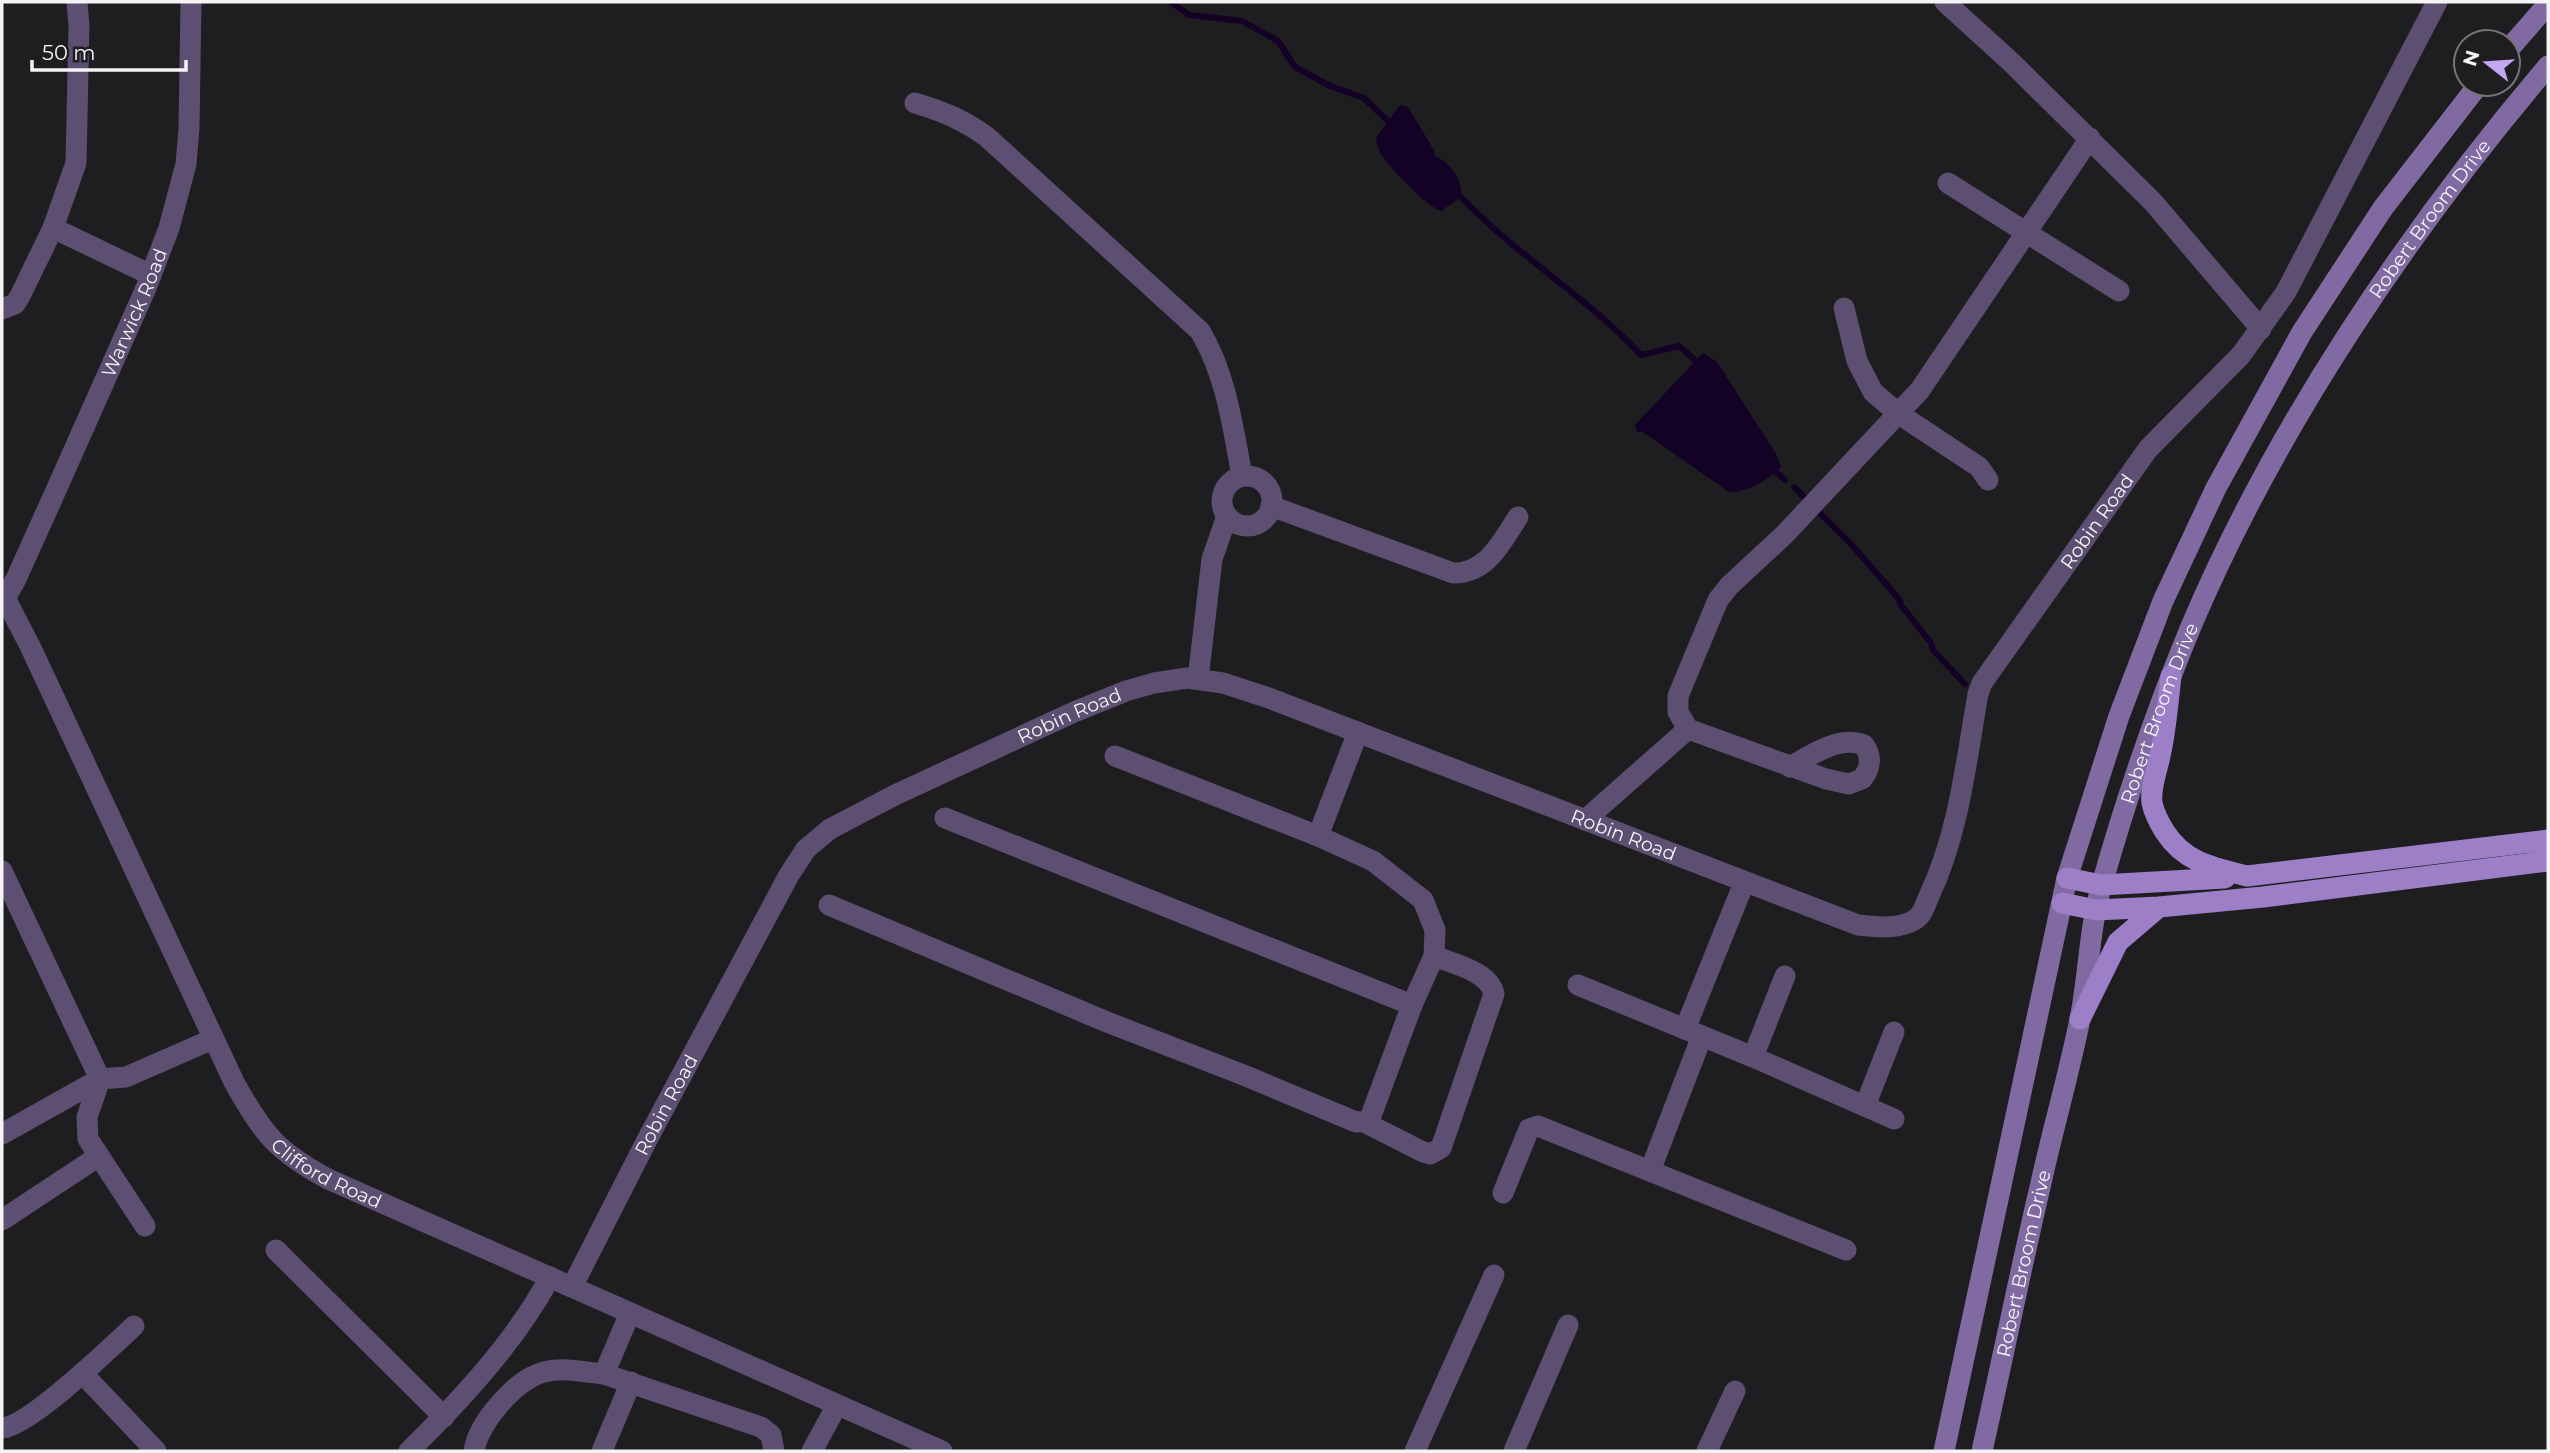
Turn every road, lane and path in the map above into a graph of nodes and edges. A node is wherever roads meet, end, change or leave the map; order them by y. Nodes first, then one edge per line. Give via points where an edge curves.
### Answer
1 (77, 2) edge
2 (191, 2) edge
3 (1945, 2) edge
4 (2437, 2) edge
5 (2548, 4) edge
6 (2522, 34) edge
7 (2548, 66) edge
8 (2468, 98) edge
9 (915, 103) dead end
10 (2090, 138) junction
11 (1948, 183) dead end
12 (52, 228) junction
13 (2026, 233) junction
14 (151, 275) junction
15 (2119, 290) dead end
16 (1844, 308) dead end
17 (2, 309) edge
18 (2262, 329) junction
19 (1899, 414) junction
20 (1242, 476) junction
21 (1988, 480) dead end
22 (1271, 506) junction
23 (1227, 516) junction
24 (1518, 517) dead end
25 (3, 599) edge
26 (2171, 676) junction
27 (1198, 679) junction
28 (1688, 729) junction
29 (1359, 732) junction
30 (1115, 756) dead end
31 (1790, 766) dead end
32 (945, 817) dead end
33 (1585, 820) junction
34 (1318, 836) junction
35 (2548, 840) edge
36 (2548, 861) edge
37 (2, 871) edge
38 (2248, 876) junction
39 (2067, 878) junction
40 (1744, 883) junction
41 (2101, 885) junction
42 (2062, 903) junction
43 (829, 905) dead end
44 (2159, 907) junction
45 (2096, 910) junction
46 (1434, 956) junction
47 (1784, 976) dead end
48 (1578, 985) dead end
49 (1412, 1005) junction
50 (2080, 1019) junction
51 (1694, 1032) junction
52 (1894, 1032) dead end
53 (213, 1040) junction
54 (1753, 1057) junction
55 (100, 1079) junction
56 (1865, 1106) junction
57 (1894, 1119) dead end
58 (1366, 1123) junction
59 (2, 1134) edge
60 (99, 1156) junction
61 (1650, 1171) junction
62 (1503, 1193) dead end
63 (2, 1220) edge
64 (145, 1226) dead end
65 (276, 1250) dead end
66 (1846, 1250) dead end
67 (1494, 1275) dead end
68 (551, 1277) junction
69 (572, 1287) junction
70 (630, 1313) junction
71 (1568, 1325) dead end
72 (134, 1326) dead end
73 (82, 1374) junction
74 (604, 1374) junction
75 (631, 1381) junction
76 (1735, 1391) dead end
77 (837, 1405) junction
78 (444, 1417) junction
79 (2, 1428) edge
80 (932, 1449) edge
81 (473, 1450) edge
82 (1419, 1450) edge
83 (156, 1451) edge
84 (409, 1451) edge
85 (602, 1451) edge
86 (774, 1451) edge
87 (812, 1451) edge
88 (1514, 1451) edge
89 (1707, 1451) edge
90 (1944, 1451) edge
91 (1982, 1451) edge

1 - 12 street via 76,163
2 - 14 street, Warwick Road via 186,164
3 - 10 street
4 - 18 street, Robin Road via 2312,247
5 - 6 street
7 - 26 street, Robert Broom Drive via 2419,232 2331,363 2226,552
8 - 39 street, Robert Broom Drive via 2383,208 2302,332 2216,488 2163,601 2119,716
9 - 20 street via 948,113 987,137 1200,331 1218,371
10 - 13 street
10 - 18 street via 2153,202
11 - 13 street
12 - 14 street
12 - 17 street via 15,304
13 - 15 street
13 - 19 street
14 - 25 street, Warwick Road
16 - 19 street via 1857,362 1872,392
18 - 40 street, Robin Road via 2148,449 1982,683 1950,838 1921,914 1891,927 1858,925
19 - 21 street via 1979,467
19 - 28 street via 1729,586 1713,608 1678,696 1678,712
20 - 22 street via 1265,484
20 - 23 street via 1230,483 1223,495
22 - 23 street via 1267,515 1252,525
22 - 24 street via 1453,573 1485,562
23 - 27 street via 1212,559
25 - 53 street, Clifford Road via 30,646
26 - 38 main road via 2153,786 2155,813 2168,836 2190,859
26 - 41 street, Robert Broom Drive
27 - 29 street, Robin Road via 1258,694
27 - 69 street, Robin Road via 1154,683 1074,712 895,795 830,829 806,849 654,1126
28 - 31 street
28 - 33 street
29 - 33 street, Robin Road
29 - 34 street
30 - 34 street
32 - 49 street
33 - 40 street, Robin Road
34 - 46 street via 1373,861 1423,900 1435,930
35 - 38 main road
36 - 44 main road
37 - 55 street
38 - 41 main road
39 - 41 main road
39 - 42 street, Robert Broom Drive
40 - 51 street
41 - 45 street, Robert Broom Drive
42 - 45 main road
42 - 90 street, Robert Broom Drive
43 - 58 street via 1107,1023
44 - 45 main road
44 - 50 main road via 2118,942
45 - 50 street, Robert Broom Drive
46 - 49 street
46 - 58 street via 1483,977 1494,994 1441,1148 1430,1154 1421,1152
47 - 54 street
48 - 51 street
49 - 58 street
50 - 91 street, Robert Broom Drive
51 - 54 street
51 - 61 street
52 - 56 street
53 - 55 street via 126,1077
53 - 68 street, Clifford Road via 257,1124 299,1163 328,1180
54 - 56 street
55 - 59 street
55 - 60 street via 86,1125
56 - 57 street
60 - 63 street
60 - 64 street
61 - 62 street via 1534,1127 1525,1137
61 - 66 street
65 - 78 street
67 - 82 street
68 - 69 street, Clifford Road
68 - 78 street via 522,1322
69 - 70 street, Clifford Road
70 - 74 street
70 - 77 street, Clifford Road
71 - 88 street
72 - 73 street
73 - 79 street via 19,1421
73 - 83 street
74 - 75 street
74 - 81 street via 558,1370 533,1376 488,1416
75 - 85 street
75 - 86 street via 761,1427 771,1436
76 - 89 street
77 - 80 street, Clifford Road
77 - 87 street
78 - 84 street

